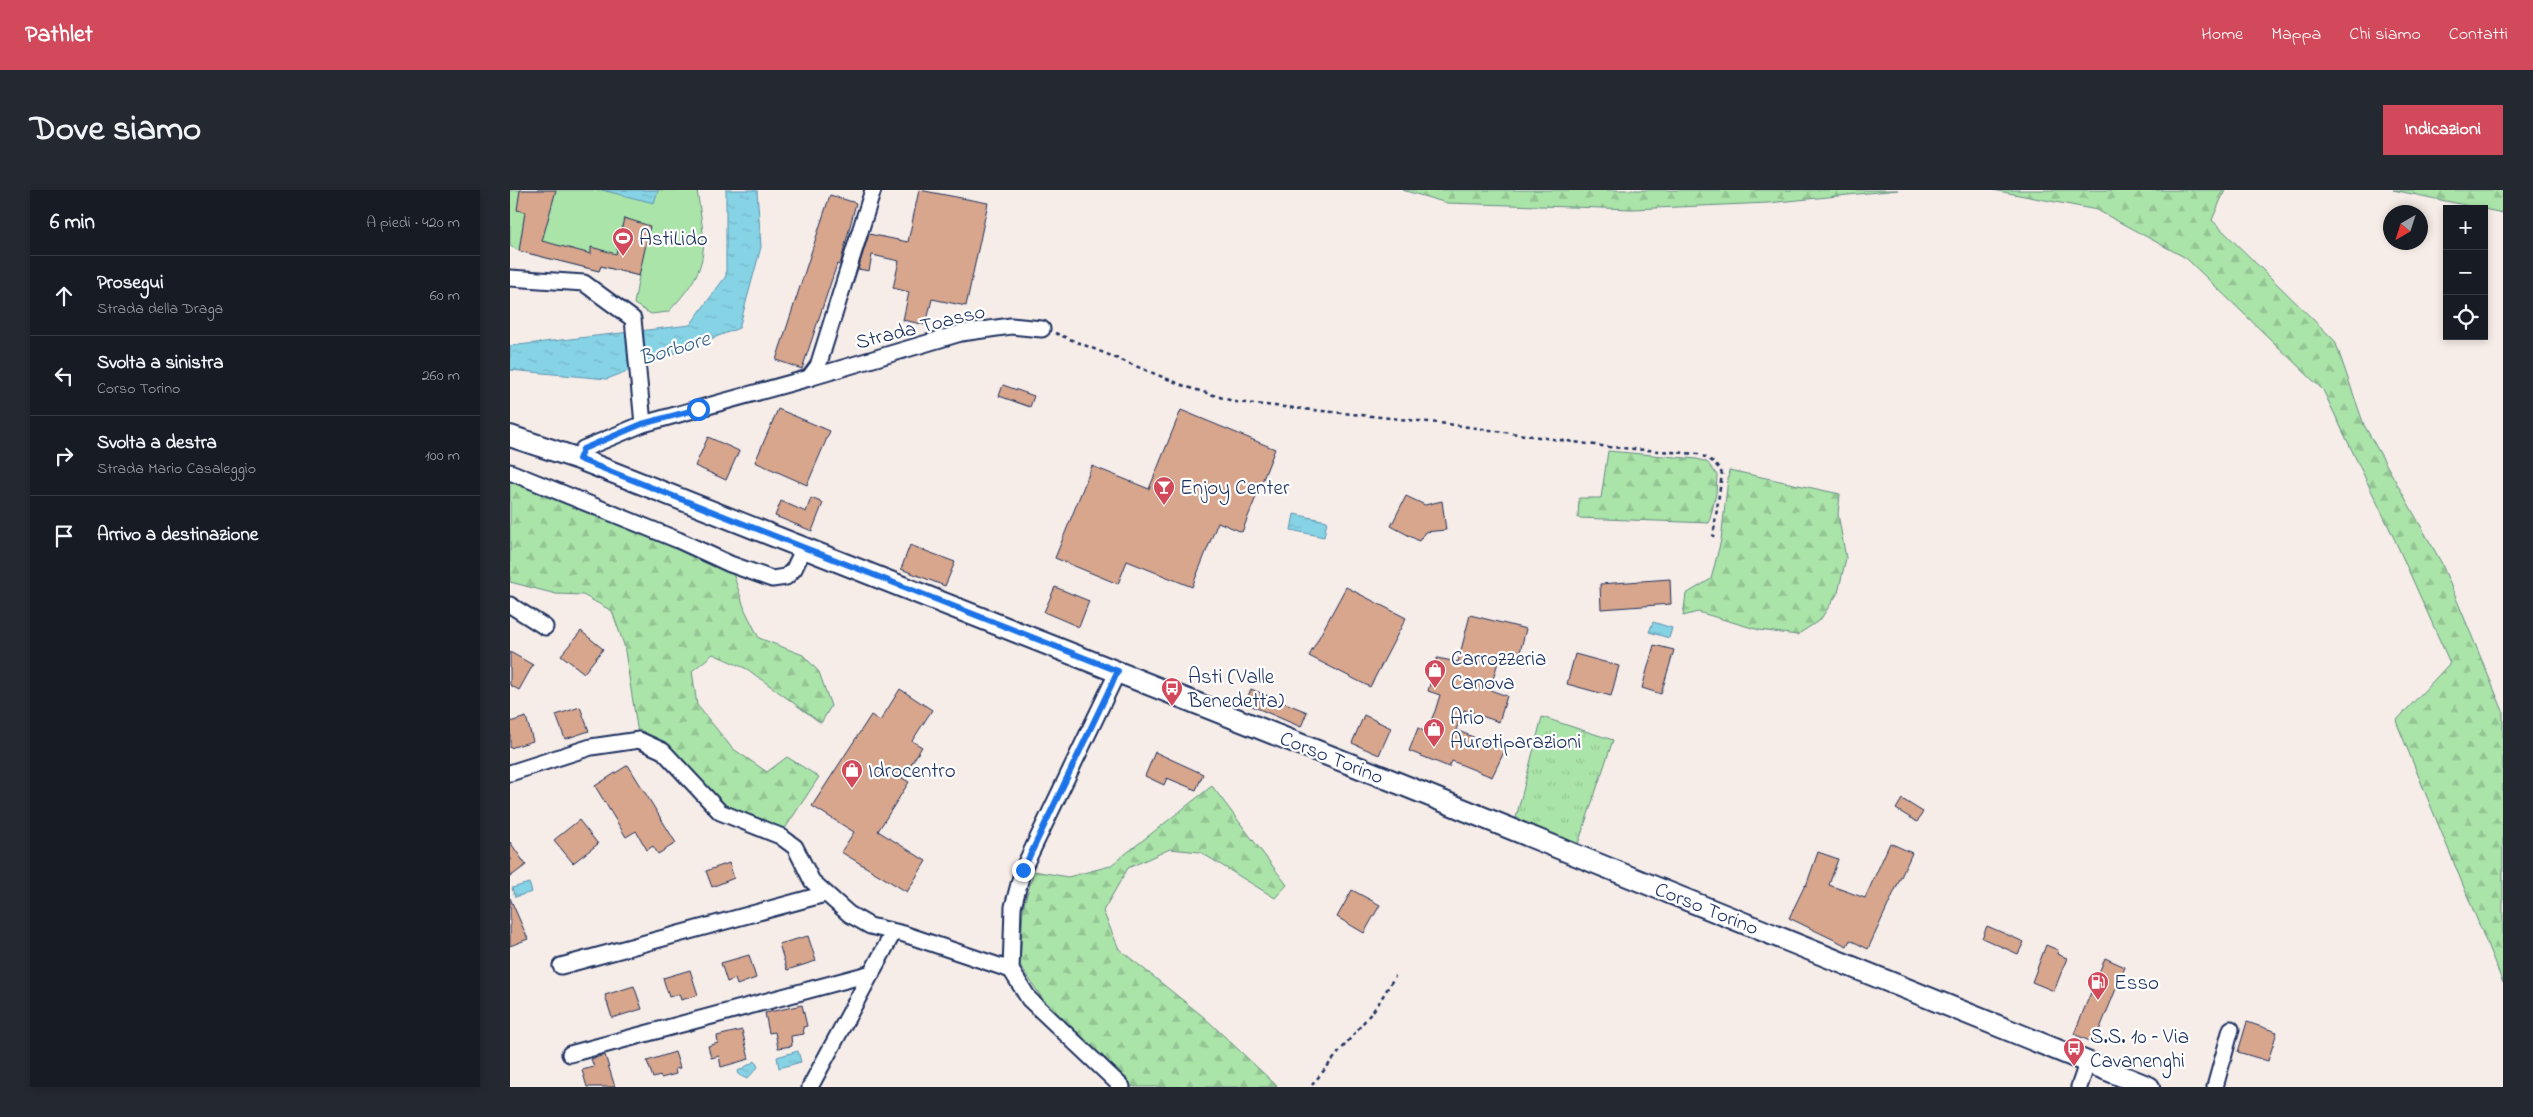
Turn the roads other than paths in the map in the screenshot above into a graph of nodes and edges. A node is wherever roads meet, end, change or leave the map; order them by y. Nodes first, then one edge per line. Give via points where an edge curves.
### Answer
1 (873, 190) edge
2 (510, 278) edge
3 (1042, 328) road end
4 (809, 378) junction
5 (642, 424) junction
6 (510, 436) edge
7 (579, 459) junction
8 (510, 472) edge
9 (804, 548) junction
10 (510, 605) edge
11 (545, 627) dead end
12 (1118, 671) junction
13 (510, 773) edge
14 (825, 894) junction
15 (893, 933) junction
16 (561, 966) dead end
17 (1011, 970) junction
18 (872, 973) junction
19 (2231, 1029) dead end
20 (570, 1054) dead end
21 (2088, 1061) junction
22 (810, 1087) edge
23 (1122, 1087) edge
24 (2079, 1087) edge
25 (2150, 1087) edge
26 (2215, 1087) edge

1 - 4 street via 818,366
2 - 5 street via 584,283 633,319
3 - 4 street, Strada Toasso via 1011,326 961,333
4 - 5 street, Strada Toasso
5 - 7 street, Strada Toasso via 583,449
6 - 7 main road, Corso Torino
7 - 9 main road, Corso Torino
8 - 9 street via 772,579 786,577 794,569
9 - 12 main road, Corso Torino
10 - 11 street
12 - 17 street via 1023,870 1013,907
12 - 21 main road, Corso Torino
13 - 14 street via 591,747 640,740 663,751 720,812 780,836 795,847 812,881
14 - 15 street via 870,926
14 - 16 street
15 - 17 street
15 - 18 street
17 - 23 street via 1029,999
18 - 20 street
18 - 22 street
19 - 26 street
21 - 24 street
21 - 25 main road, Corso Torino

